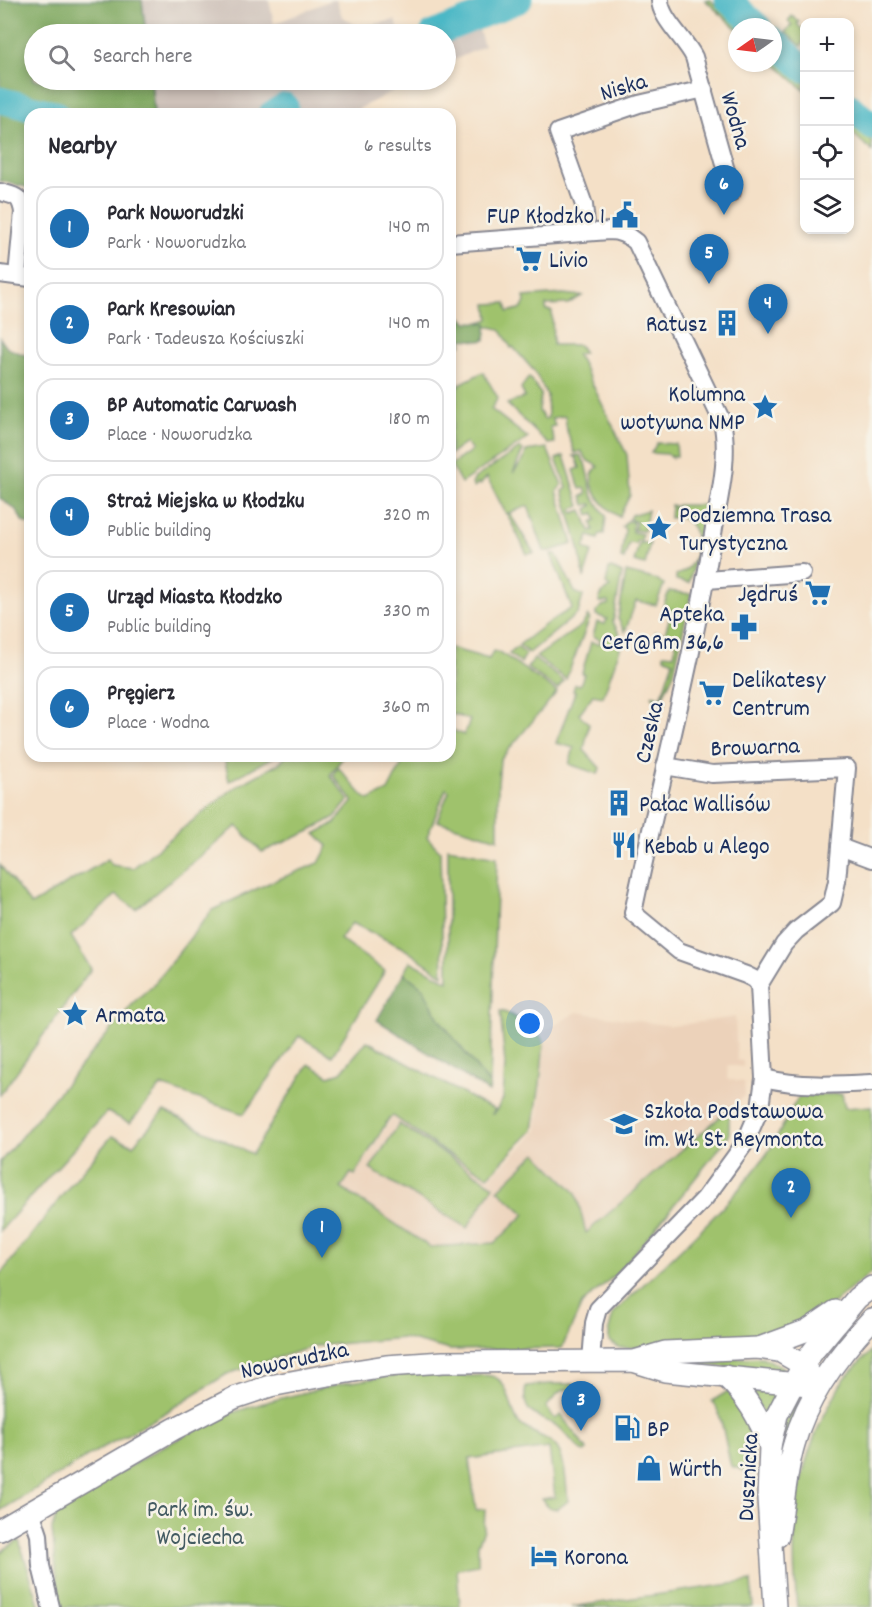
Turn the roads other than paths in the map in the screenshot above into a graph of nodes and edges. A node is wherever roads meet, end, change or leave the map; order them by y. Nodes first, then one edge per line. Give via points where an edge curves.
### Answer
1 (660, 0) edge
2 (704, 89) junction
3 (0, 192) edge
4 (732, 192) dead end
5 (587, 232) junction
6 (456, 243) edge
7 (0, 274) edge
8 (24, 277) edge
9 (802, 573) dead end
10 (707, 580) junction
11 (665, 766) junction
12 (840, 847) junction
13 (872, 860) edge
14 (759, 985) junction
15 (764, 1078) junction
16 (872, 1083) edge
17 (865, 1292) edge
18 (872, 1319) edge
19 (758, 1348) junction
20 (591, 1361) junction
21 (633, 1361) junction
22 (798, 1374) junction
23 (725, 1376) junction
24 (819, 1386) junction
25 (770, 1446) junction
26 (32, 1511) junction
27 (0, 1530) edge
28 (774, 1561) junction
29 (51, 1607) edge
30 (775, 1607) edge

1 - 2 street, Wodna via 662,12 694,57
2 - 4 street, Wodna
2 - 5 street, Niska via 639,104 558,132 584,205
3 - 8 street via 18,197 23,212
5 - 6 street
5 - 10 street, Czeska via 618,231 636,242 717,408 725,451
7 - 8 street
9 - 10 street
10 - 11 street, Czeska
11 - 12 street, Browarna via 712,774 847,768
11 - 14 street, Czeska via 633,913 679,951 746,975
12 - 13 street
12 - 14 street via 832,903 784,944
14 - 15 street
15 - 16 street via 784,1084 822,1086
15 - 20 street via 757,1115 738,1155 705,1198 598,1309
17 - 19 street via 808,1330
17 - 22 street, Dusznicka via 831,1328
18 - 24 street, Dusznicka
19 - 21 street, Noworudzka via 665,1352
19 - 22 street, Noworudzka via 779,1351
20 - 21 street, Noworudzka
20 - 26 street, Noworudzka via 415,1363 270,1386 234,1398 174,1429
21 - 23 street, Noworudzka via 665,1371
22 - 23 street, Noworudzka
22 - 24 street, Noworudzka
22 - 25 street, Dusznicka via 777,1415
23 - 25 street via 746,1397
24 - 28 street, Dusznicka via 794,1443
25 - 28 street, Dusznicka via 768,1498
26 - 27 street, Noworudzka
26 - 29 street
28 - 30 street, Dusznicka

